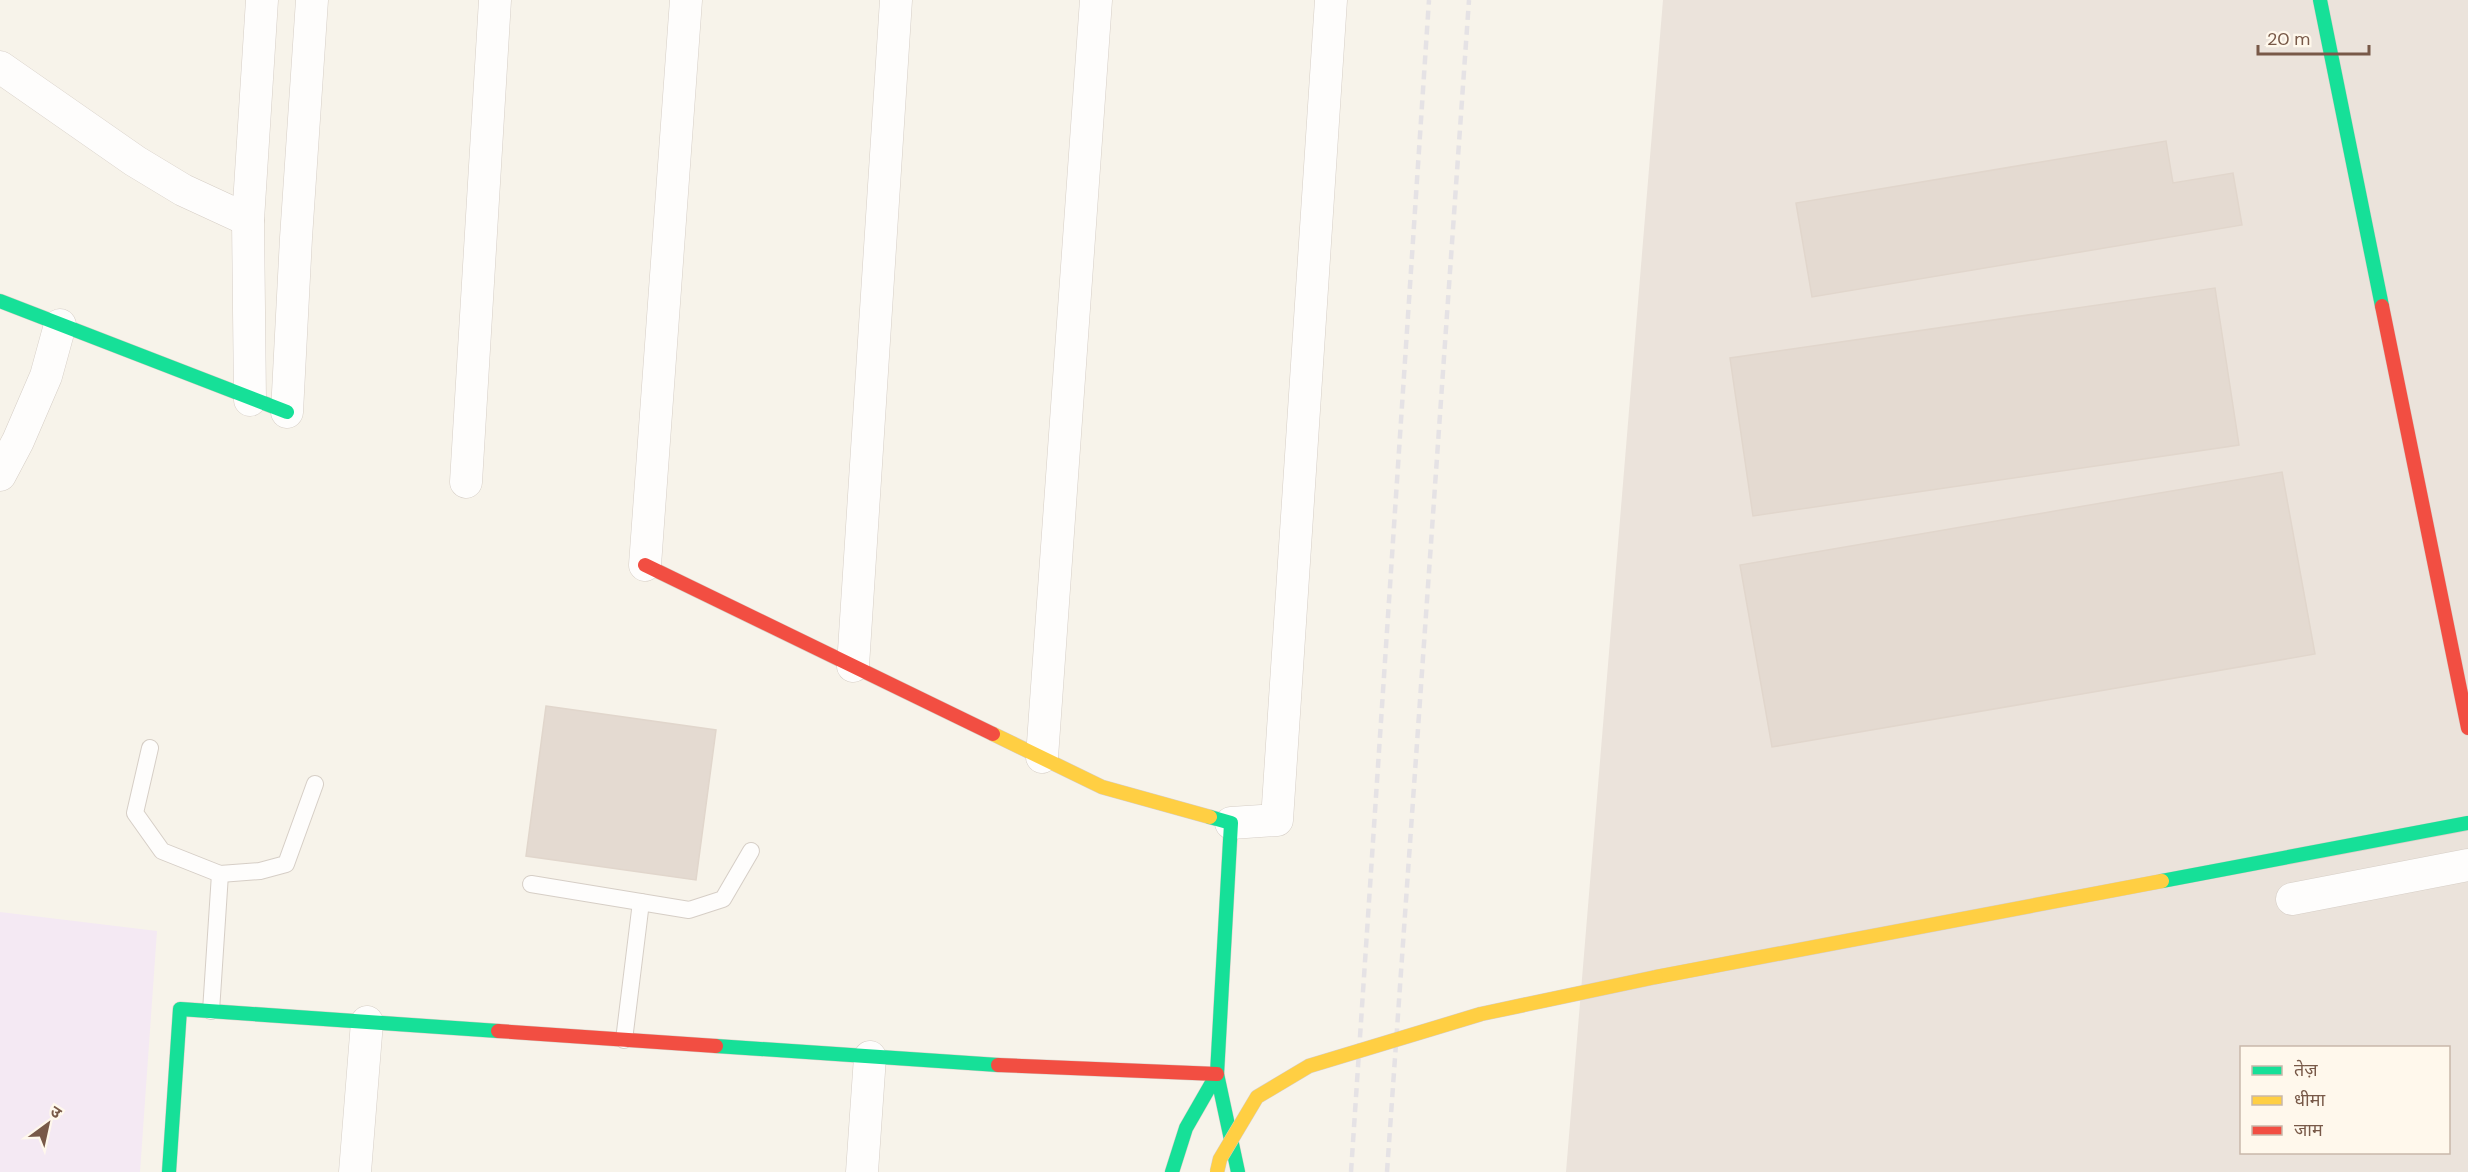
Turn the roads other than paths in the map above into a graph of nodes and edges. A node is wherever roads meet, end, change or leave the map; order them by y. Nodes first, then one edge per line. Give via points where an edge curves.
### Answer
1 (262, 0) edge
2 (312, 0) edge
3 (495, 0) edge
4 (686, 0) edge
5 (896, 0) edge
6 (1096, 0) edge
7 (1331, 0) edge
8 (2320, 0) edge
9 (0, 67) edge
10 (248, 220) junction
11 (0, 301) edge
12 (60, 326) junction
13 (250, 400) junction
14 (286, 412) joint
15 (0, 475) edge
16 (465, 482) dead end
17 (645, 565) joint
18 (853, 666) junction
19 (2468, 728) edge
20 (150, 748) dead end
21 (1042, 757) junction
22 (315, 784) dead end
23 (1232, 823) junction
24 (2468, 823) edge
25 (751, 851) dead end
26 (2468, 865) edge
27 (220, 874) junction
28 (531, 884) dead end
29 (2292, 899) dead end
30 (640, 903) junction
31 (211, 1011) junction
32 (367, 1022) junction
33 (624, 1040) junction
34 (870, 1057) junction
35 (1217, 1074) junction
36 (169, 1172) edge
37 (355, 1172) edge
38 (862, 1172) edge
39 (1172, 1172) edge
40 (1217, 1172) edge
41 (1238, 1172) edge

1 - 10 street
2 - 14 street
3 - 16 street
4 - 17 street
5 - 18 street
6 - 21 street
7 - 23 street via 1277,820
8 - 19 street
9 - 10 street via 135,161 183,190
10 - 13 street
11 - 12 street
12 - 13 street
12 - 15 street via 46,376
13 - 14 street
17 - 18 street
18 - 21 street
20 - 27 lane via 135,813 162,851
21 - 23 street via 1102,787
22 - 27 lane via 286,864
23 - 35 street
24 - 40 street, bridge via 1656,976 1481,1014 1309,1066 1257,1097 1220,1159
25 - 30 lane via 723,899 689,910
26 - 29 street
27 - 31 lane
28 - 30 lane
30 - 33 lane
31 - 32 street
31 - 36 street via 180,1009
32 - 33 street
32 - 37 street
33 - 34 street
34 - 35 street
34 - 38 street
35 - 39 street via 1186,1128
35 - 41 street

